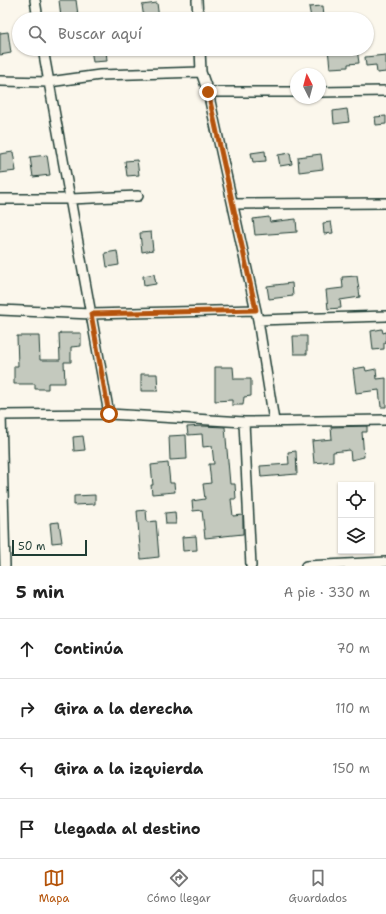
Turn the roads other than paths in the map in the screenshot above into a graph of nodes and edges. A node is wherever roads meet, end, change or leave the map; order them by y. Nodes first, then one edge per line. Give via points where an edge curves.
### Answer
1 (34, 0) edge
2 (196, 0) edge
3 (37, 12) edge
4 (197, 12) edge
5 (44, 56) edge
6 (200, 56) edge
7 (201, 72) junction
8 (0, 81) edge
9 (49, 82) junction
10 (386, 91) edge
11 (208, 92) junction
12 (290, 92) edge
13 (326, 92) edge
14 (138, 196) dead end
15 (0, 199) edge
16 (70, 199) junction
17 (386, 203) edge
18 (233, 204) junction
19 (0, 310) edge
20 (256, 310) junction
21 (91, 314) junction
22 (386, 316) edge
23 (258, 320) junction
24 (109, 414) junction
25 (0, 415) edge
26 (386, 420) edge
27 (274, 421) junction
28 (244, 422) junction
29 (1, 473) edge
30 (386, 562) edge
31 (6, 566) edge
32 (251, 566) edge
33 (306, 566) edge

1 - 3 street
2 - 4 street
5 - 9 street
6 - 7 street
7 - 9 street via 100,75
7 - 11 street
8 - 9 street
9 - 16 street
10 - 13 street
11 - 12 street
11 - 18 street
14 - 16 street
15 - 16 street
16 - 21 street
17 - 18 street
18 - 20 street
19 - 21 street
20 - 21 street
20 - 23 street
21 - 24 street
22 - 23 street
23 - 27 street
24 - 25 street
24 - 28 street
25 - 29 street
26 - 27 street
27 - 28 street
28 - 32 street
29 - 31 street
30 - 33 street

